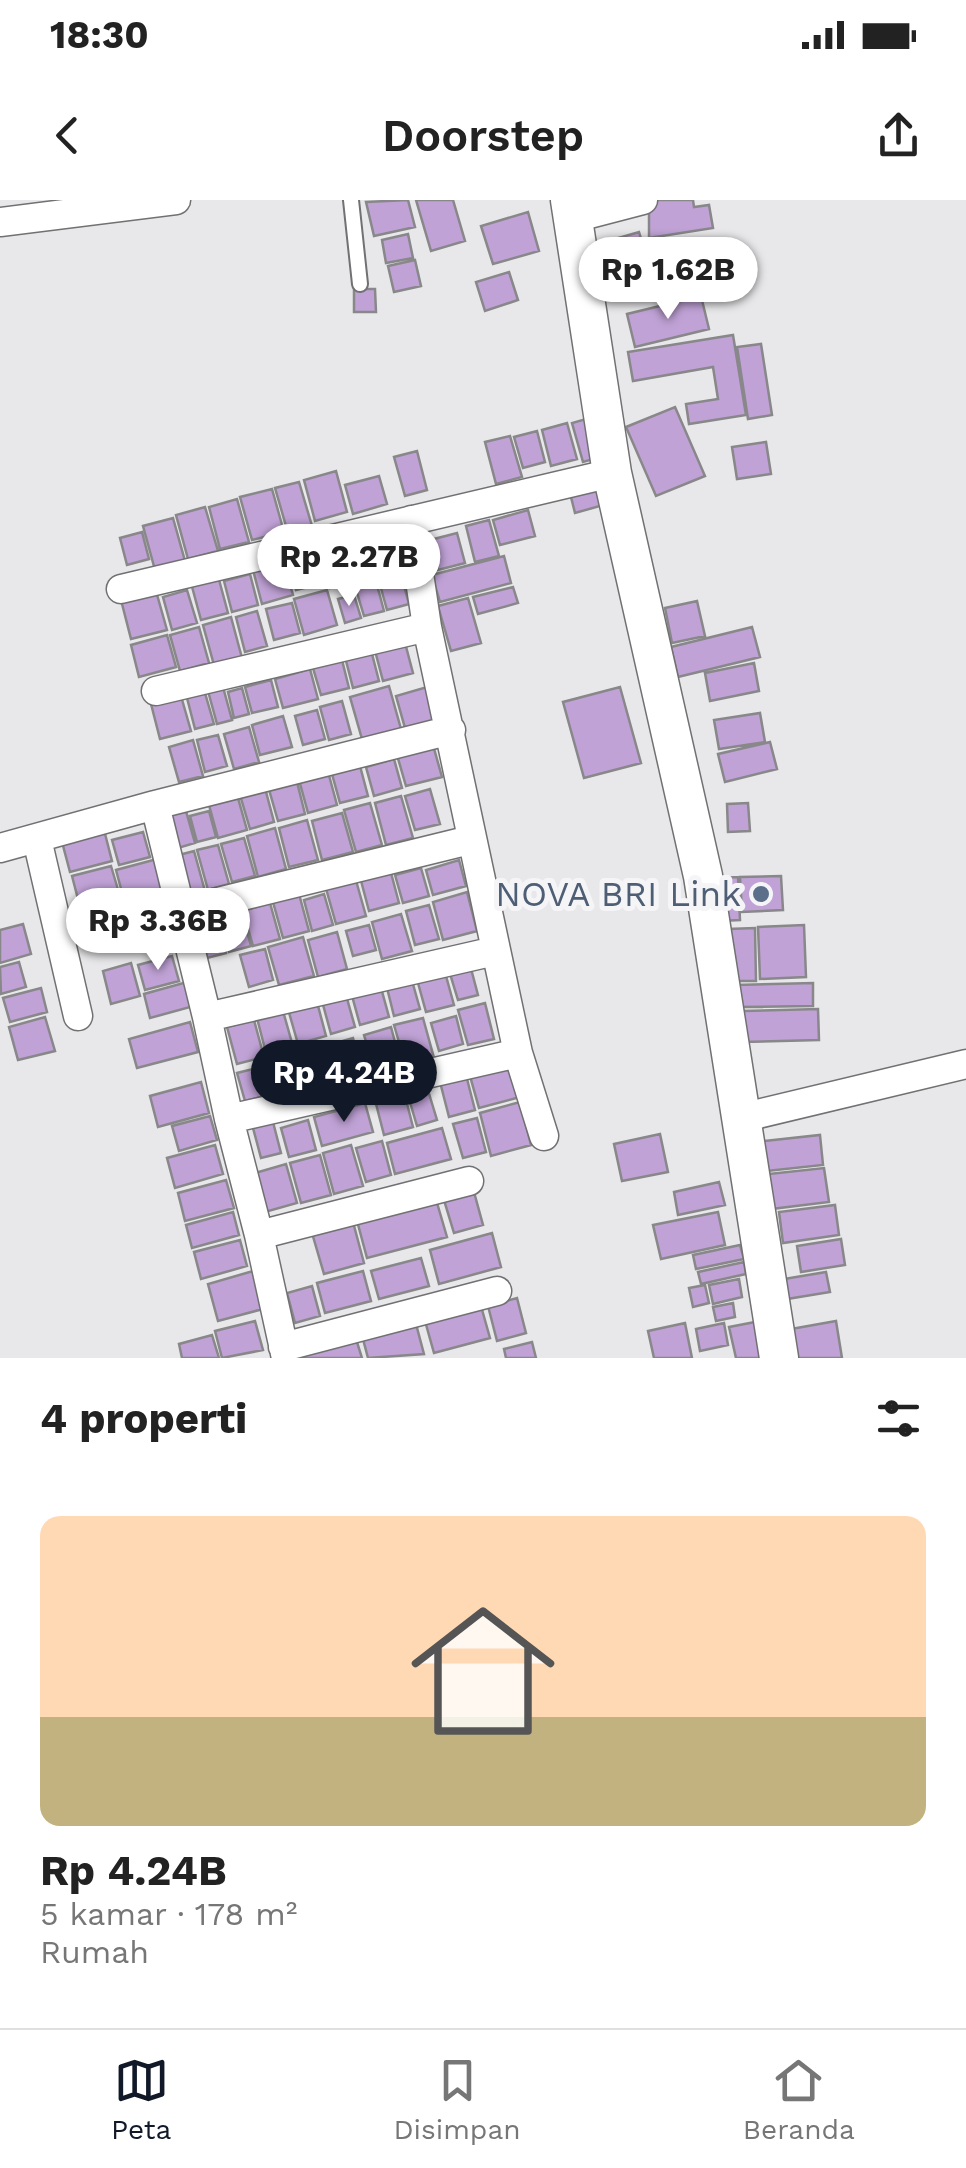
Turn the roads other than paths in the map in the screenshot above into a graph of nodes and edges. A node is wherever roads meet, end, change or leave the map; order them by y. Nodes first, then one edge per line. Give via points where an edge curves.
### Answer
1 (176, 200) edge
2 (351, 200) edge
3 (643, 200) edge
4 (572, 209) edge
5 (0, 222) edge
6 (360, 284) dead end
7 (612, 473) junction
8 (411, 520) junction
9 (122, 589) dead end
10 (427, 627) junction
11 (156, 691) dead end
12 (451, 730) junction
13 (155, 805) junction
14 (37, 839) junction
15 (470, 840) junction
16 (0, 848) edge
17 (181, 912) junction
18 (496, 951) junction
19 (78, 1016) dead end
20 (207, 1016) junction
21 (518, 1053) junction
22 (966, 1064) edge
23 (741, 1118) junction
24 (229, 1119) junction
25 (544, 1136) dead end
26 (469, 1181) dead end
27 (258, 1235) junction
28 (496, 1290) dead end
29 (284, 1353) edge
30 (780, 1358) edge

1 - 5 street
2 - 6 lane
3 - 4 street
4 - 7 street
7 - 8 street
7 - 23 street via 702,876
8 - 9 street
8 - 10 street
10 - 11 street
10 - 12 street
12 - 13 street
12 - 15 street
13 - 14 street
13 - 17 street
14 - 16 street
14 - 19 street
15 - 17 street
15 - 18 street
17 - 20 street
18 - 20 street
18 - 21 street
20 - 24 street
21 - 24 street
21 - 25 street
22 - 23 street
23 - 30 street
24 - 27 street
26 - 27 street
27 - 29 street
28 - 29 street

